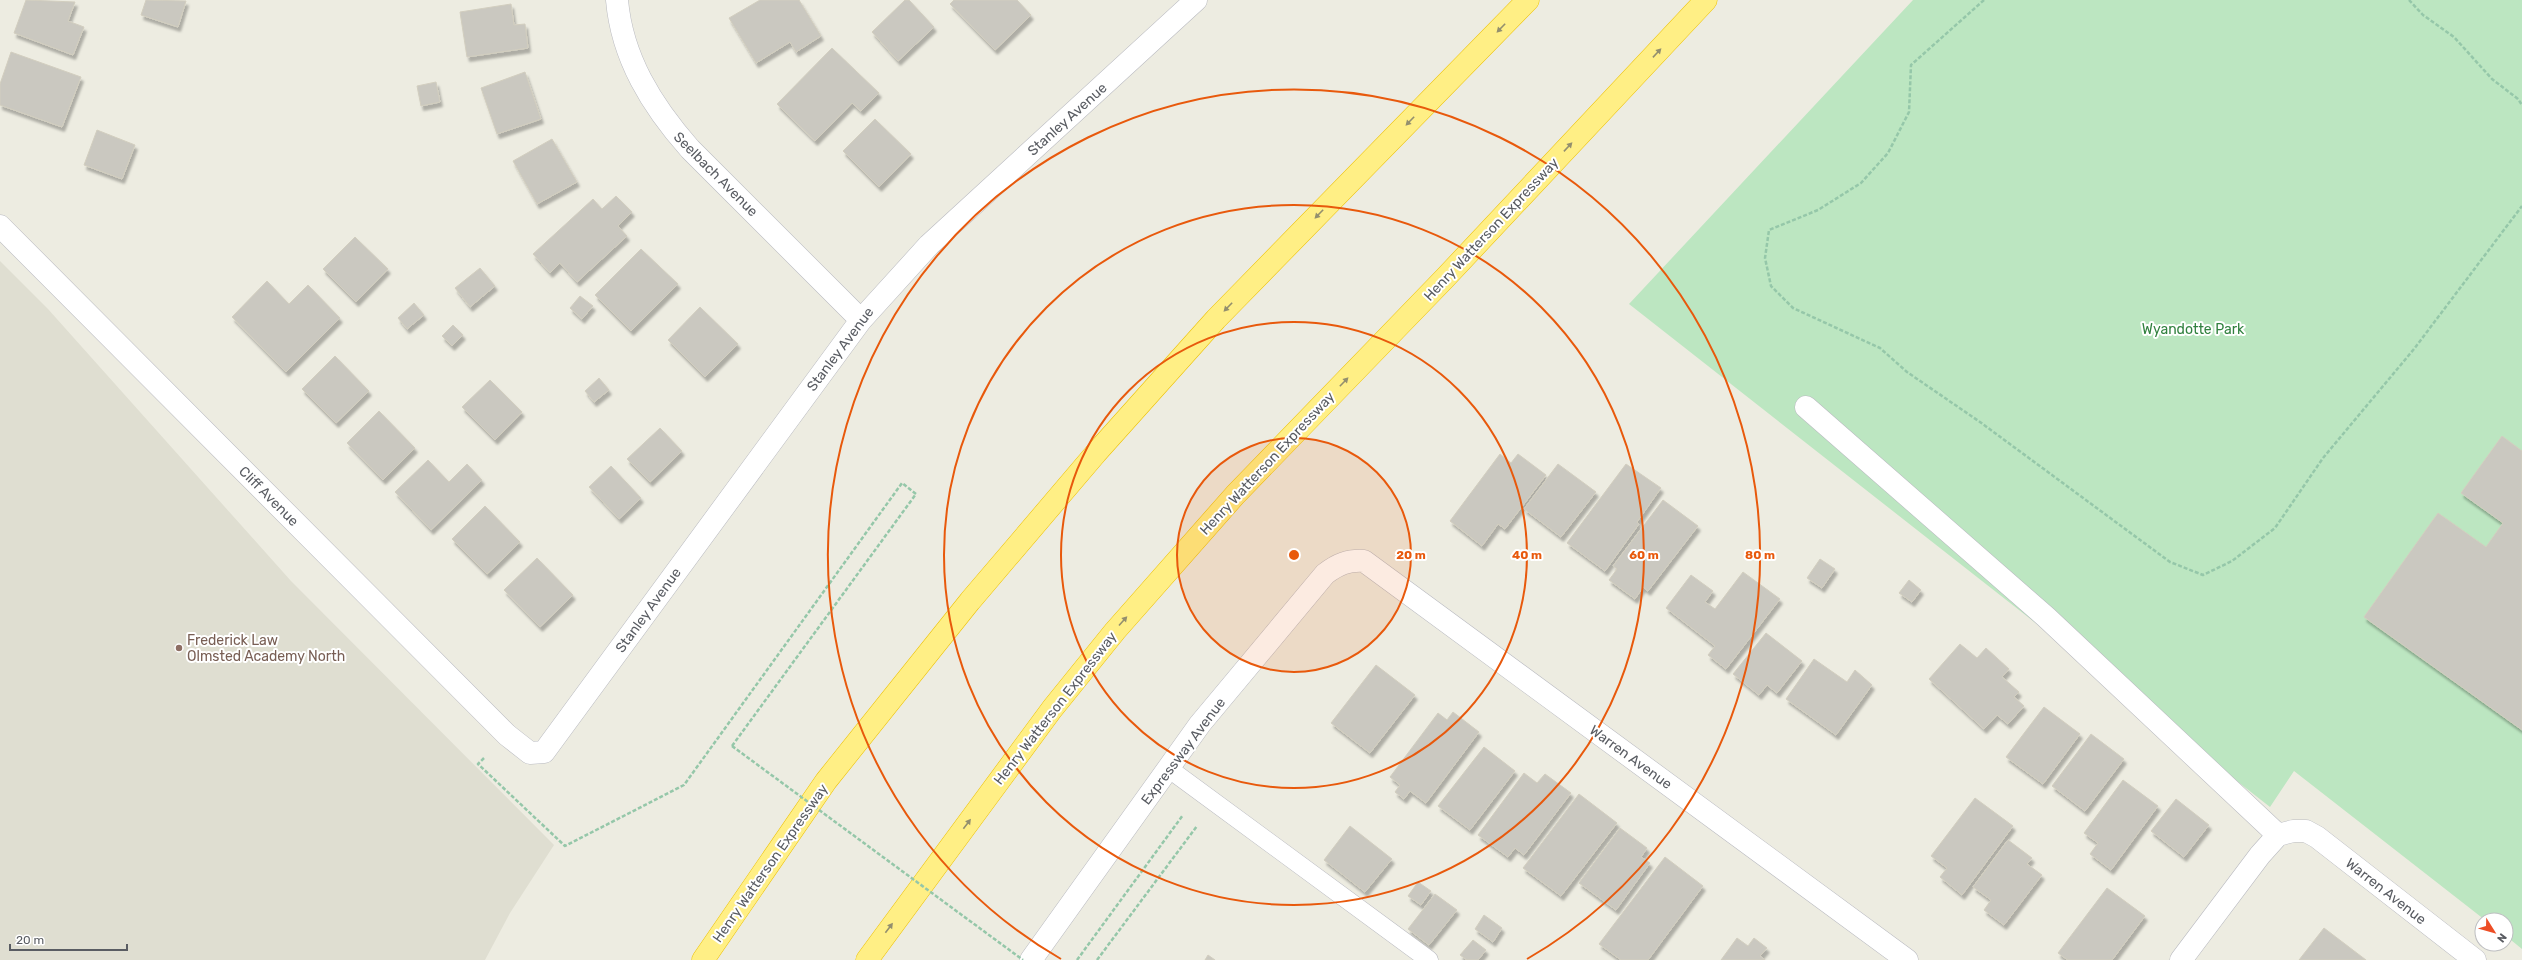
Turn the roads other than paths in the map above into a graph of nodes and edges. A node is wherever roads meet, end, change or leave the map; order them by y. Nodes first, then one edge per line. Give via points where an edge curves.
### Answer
1 (617, 0) edge
2 (1196, 0) edge
3 (1528, 0) edge
4 (1706, 0) edge
5 (0, 226) edge
6 (861, 320) junction
7 (1806, 407) dead end
8 (1353, 560) joint
9 (544, 752) joint
10 (1168, 768) junction
11 (2286, 833) junction
12 (703, 960) edge
13 (867, 960) edge
14 (1031, 960) edge
15 (1429, 960) edge
16 (1907, 960) edge
17 (2181, 960) edge
18 (2475, 960) edge

1 - 6 street, Seelbach Avenue via 618,18 628,54 644,88 664,120
2 - 6 street, Stanley Avenue via 929,245
3 -> 12 highway, Henry Watterson Expressway via 1216,319 1091,458 970,601 826,781
13 -> 4 highway, Henry Watterson Expressway via 1047,715 1115,631 1235,495 1445,278
5 - 9 street, Cliff Avenue via 507,735 530,753
6 - 9 street, Stanley Avenue
7 - 11 street via 2046,617
8 - 10 street, Expressway Avenue via 1338,564 1325,574 1200,724
8 - 16 street, Warren Avenue via 1364,561
10 - 14 street, Expressway Avenue
10 - 15 lane
11 - 17 street via 2260,855
11 - 18 street, Warren Avenue via 2306,831 2317,837

